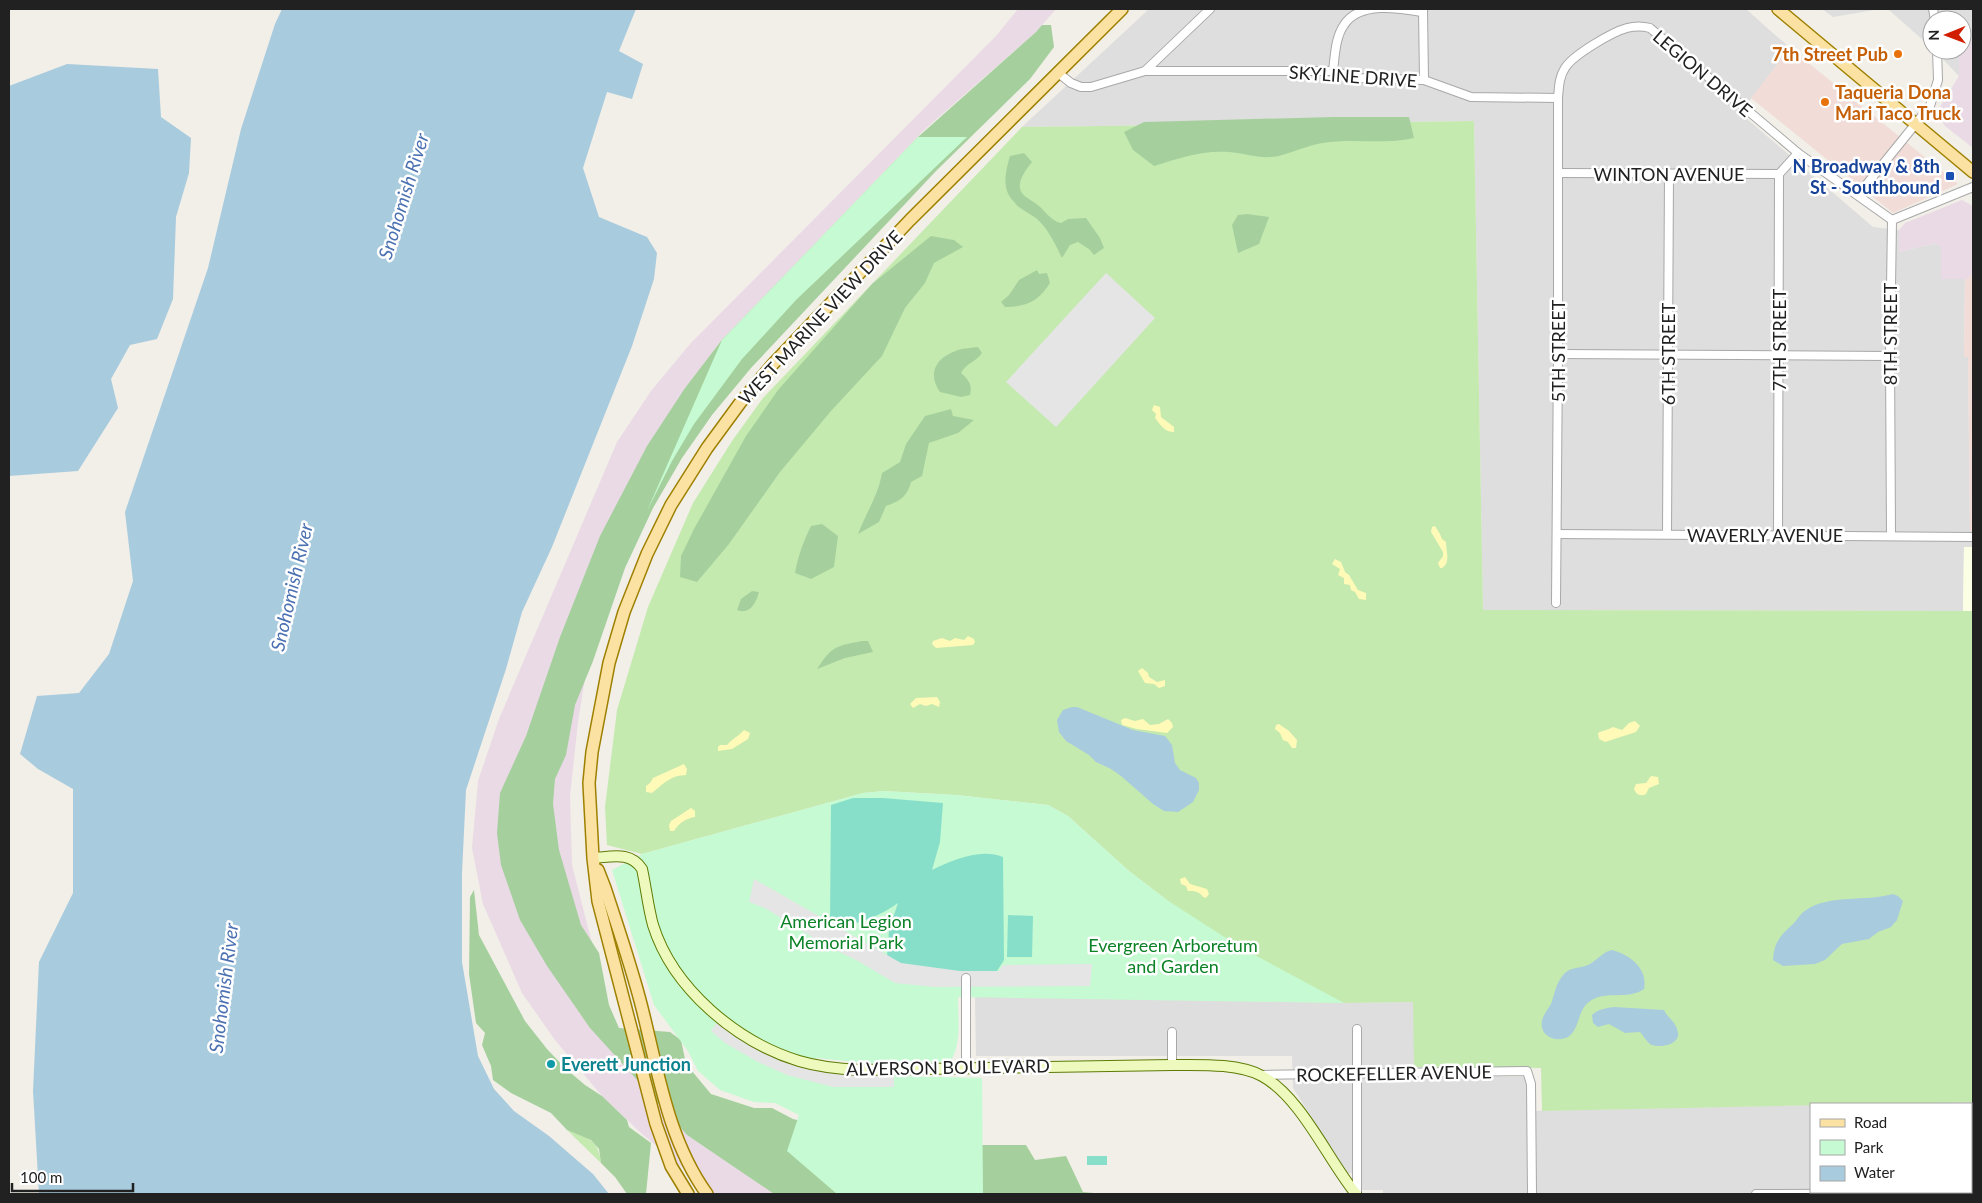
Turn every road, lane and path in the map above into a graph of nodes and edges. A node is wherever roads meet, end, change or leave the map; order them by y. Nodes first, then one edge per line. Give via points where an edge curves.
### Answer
1 (1122, 9) edge
2 (1210, 9) edge
3 (1778, 9) edge
4 (1423, 11) edge
5 (1937, 60) edge
6 (1145, 71) junction
7 (1333, 71) junction
8 (1057, 72) junction
9 (1424, 80) junction
10 (1558, 98) junction
11 (1915, 123) junction
12 (1798, 153) junction
13 (1973, 172) edge
14 (1559, 173) junction
15 (1669, 174) junction
16 (1779, 174) junction
17 (1973, 187) edge
18 (1858, 195) junction
19 (1892, 220) junction
20 (1558, 354) junction
21 (1668, 354) junction
22 (1780, 355) junction
23 (1890, 356) junction
24 (1557, 534) junction
25 (1667, 534) junction
26 (1778, 535) junction
27 (1891, 536) junction
28 (1973, 537) edge
29 (1556, 603) dead end
30 (593, 858) junction
31 (966, 978) dead end
32 (1357, 1029) dead end
33 (1172, 1032) dead end
34 (1172, 1065) junction
35 (966, 1067) junction
36 (1357, 1072) junction
37 (1261, 1075) junction
38 (1973, 1193) edge
39 (688, 1194) edge
40 (707, 1194) edge
41 (1356, 1194) edge
42 (1532, 1194) edge
43 (1756, 1194) edge
44 (1889, 1194) edge

1 - 8 main road, WEST MARINE VIEW DRIVE
2 - 6 street
3 - 11 main road
4 - 7 street via 1369,9 1356,14 1343,26 1335,47
4 - 9 street
5 - 11 street via 1938,80 1930,106
6 - 7 street, SKYLINE DRIVE
6 - 8 street via 1092,86 1071,83
7 - 9 street, SKYLINE DRIVE via 1356,78
8 - 30 main road, WEST MARINE VIEW DRIVE via 772,364 706,448 672,505 643,563 609,663 589,783
9 - 10 street, SKYLINE DRIVE via 1471,97
10 - 12 street, LEGION DRIVE via 1564,70 1576,55 1624,28 1642,26 1650,28
10 - 14 street, 5TH STREET
11 - 13 main road
11 - 18 street
12 - 16 street
12 - 18 street, LEGION DRIVE
14 - 15 street, WINTON AVENUE
14 - 20 street, 5TH STREET
15 - 16 street, WINTON AVENUE
15 - 21 street, 6TH STREET
16 - 22 street, 7TH STREET
17 - 19 street
18 - 19 street, LEGION DRIVE
19 - 23 street, 8TH STREET
20 - 21 street
20 - 24 street, 5TH STREET
21 - 22 street
21 - 25 street, 6TH STREET
22 - 23 street
22 - 26 street, 7TH STREET
23 - 27 street, 8TH STREET
24 - 25 street, WAVERLY AVENUE
24 - 29 street, 5TH STREET
25 - 26 street, WAVERLY AVENUE
26 - 27 street, WAVERLY AVENUE
27 - 28 street, WAVERLY AVENUE
30 - 35 main road, ALVERSON BOULEVARD via 622,856 637,862 642,869 653,925 680,977 711,1009 757,1042 799,1061 839,1069
30 - 39 main road, WEST MARINE VIEW DRIVE via 598,901 663,1145
30 - 40 main road, WEST MARINE VIEW DRIVE via 641,1006 680,1149
31 - 35 street
32 - 36 street
33 - 34 street
34 - 35 main road, ALVERSON BOULEVARD
34 - 37 main road, ALVERSON BOULEVARD via 1242,1069
36 - 37 street, ROCKEFELLER AVENUE
36 - 41 street
36 - 42 street, ROCKEFELLER AVENUE via 1527,1071 1531,1084
37 - 41 main road, ALVERSON BOULEVARD via 1299,1110
38 - 44 street
43 - 44 street

